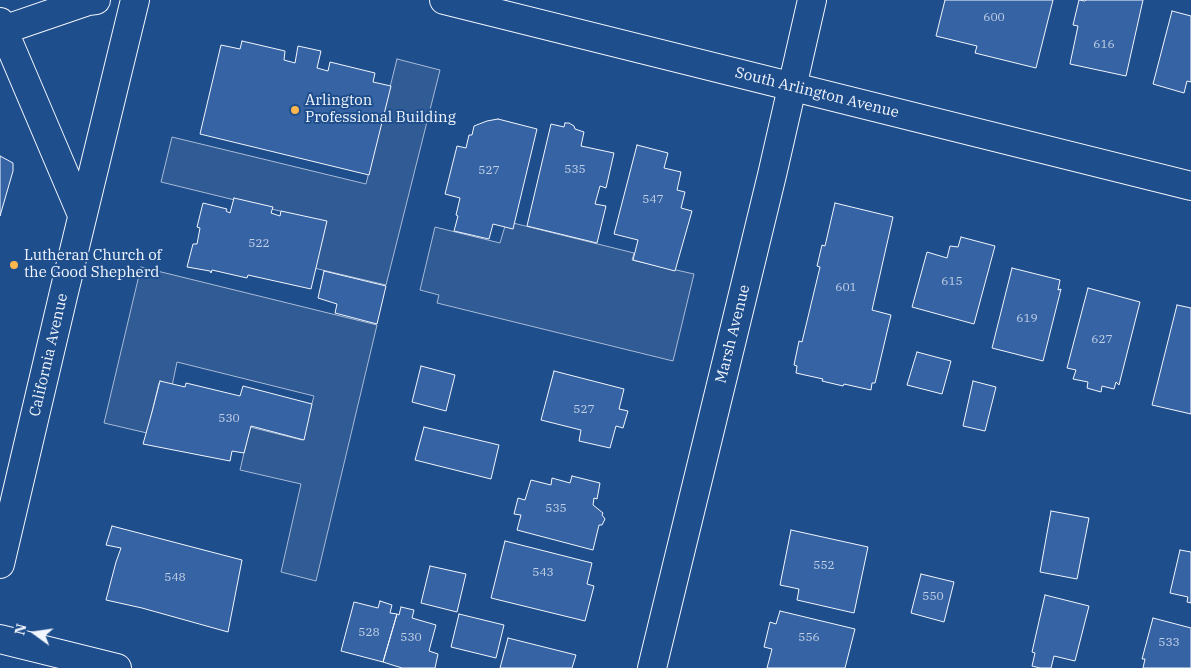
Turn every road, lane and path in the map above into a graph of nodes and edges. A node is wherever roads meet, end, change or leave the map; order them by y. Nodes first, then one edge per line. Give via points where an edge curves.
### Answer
1 (96, 0) edge
2 (135, 0) edge
3 (444, 0) edge
4 (812, 0) edge
5 (1, 30) edge
6 (791, 86) junction
7 (1191, 186) edge
8 (82, 215) junction
9 (0, 564) edge
10 (0, 639) edge
11 (117, 668) edge
12 (652, 668) edge

1 - 5 main road
2 - 8 main road, California Avenue
3 - 6 main road, South Arlington Avenue
4 - 6 main road, Marsh Avenue
5 - 8 main road
6 - 7 main road, South Arlington Avenue
6 - 12 main road, Marsh Avenue
8 - 9 main road, California Avenue
10 - 11 main road

